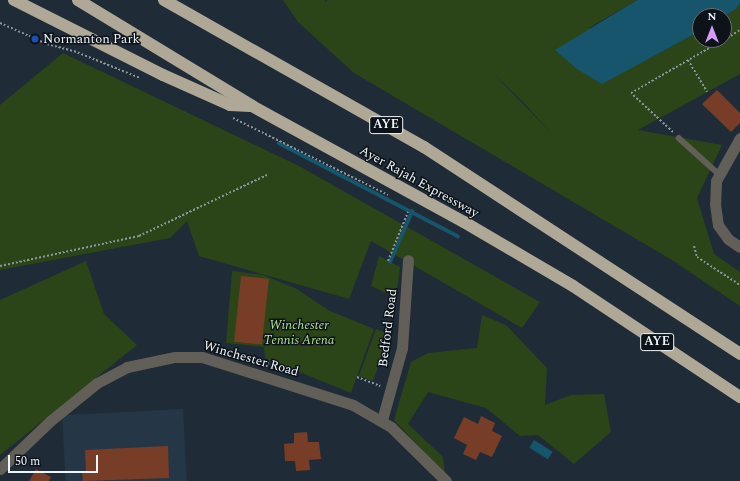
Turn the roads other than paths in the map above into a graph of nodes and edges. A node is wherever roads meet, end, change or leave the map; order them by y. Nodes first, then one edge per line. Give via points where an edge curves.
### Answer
1 (14, 0) edge
2 (78, 0) edge
3 (164, 0) edge
4 (252, 106) junction
5 (679, 138) road end
6 (740, 138) edge
7 (720, 175) junction
8 (740, 248) edge
9 (408, 260) dead end
10 (740, 354) edge
11 (740, 397) edge
12 (382, 420) junction
13 (0, 469) edge
14 (446, 481) edge

1 - 4 highway via 163,75 230,105
2 - 4 highway, Ayer Rajah Expressway / AYE
3 - 10 highway, AYE via 424,147
4 - 11 highway, Ayer Rajah Expressway / AYE via 464,222 573,286
5 - 7 lane
6 - 7 street
7 - 8 street via 716,182 714,204 718,225 728,239
9 - 12 street, Bedford Road via 402,348
12 - 13 street, Winchester Road via 353,405 232,365 202,357 175,357 127,367 97,383 50,421
12 - 14 street, Winchester Road

